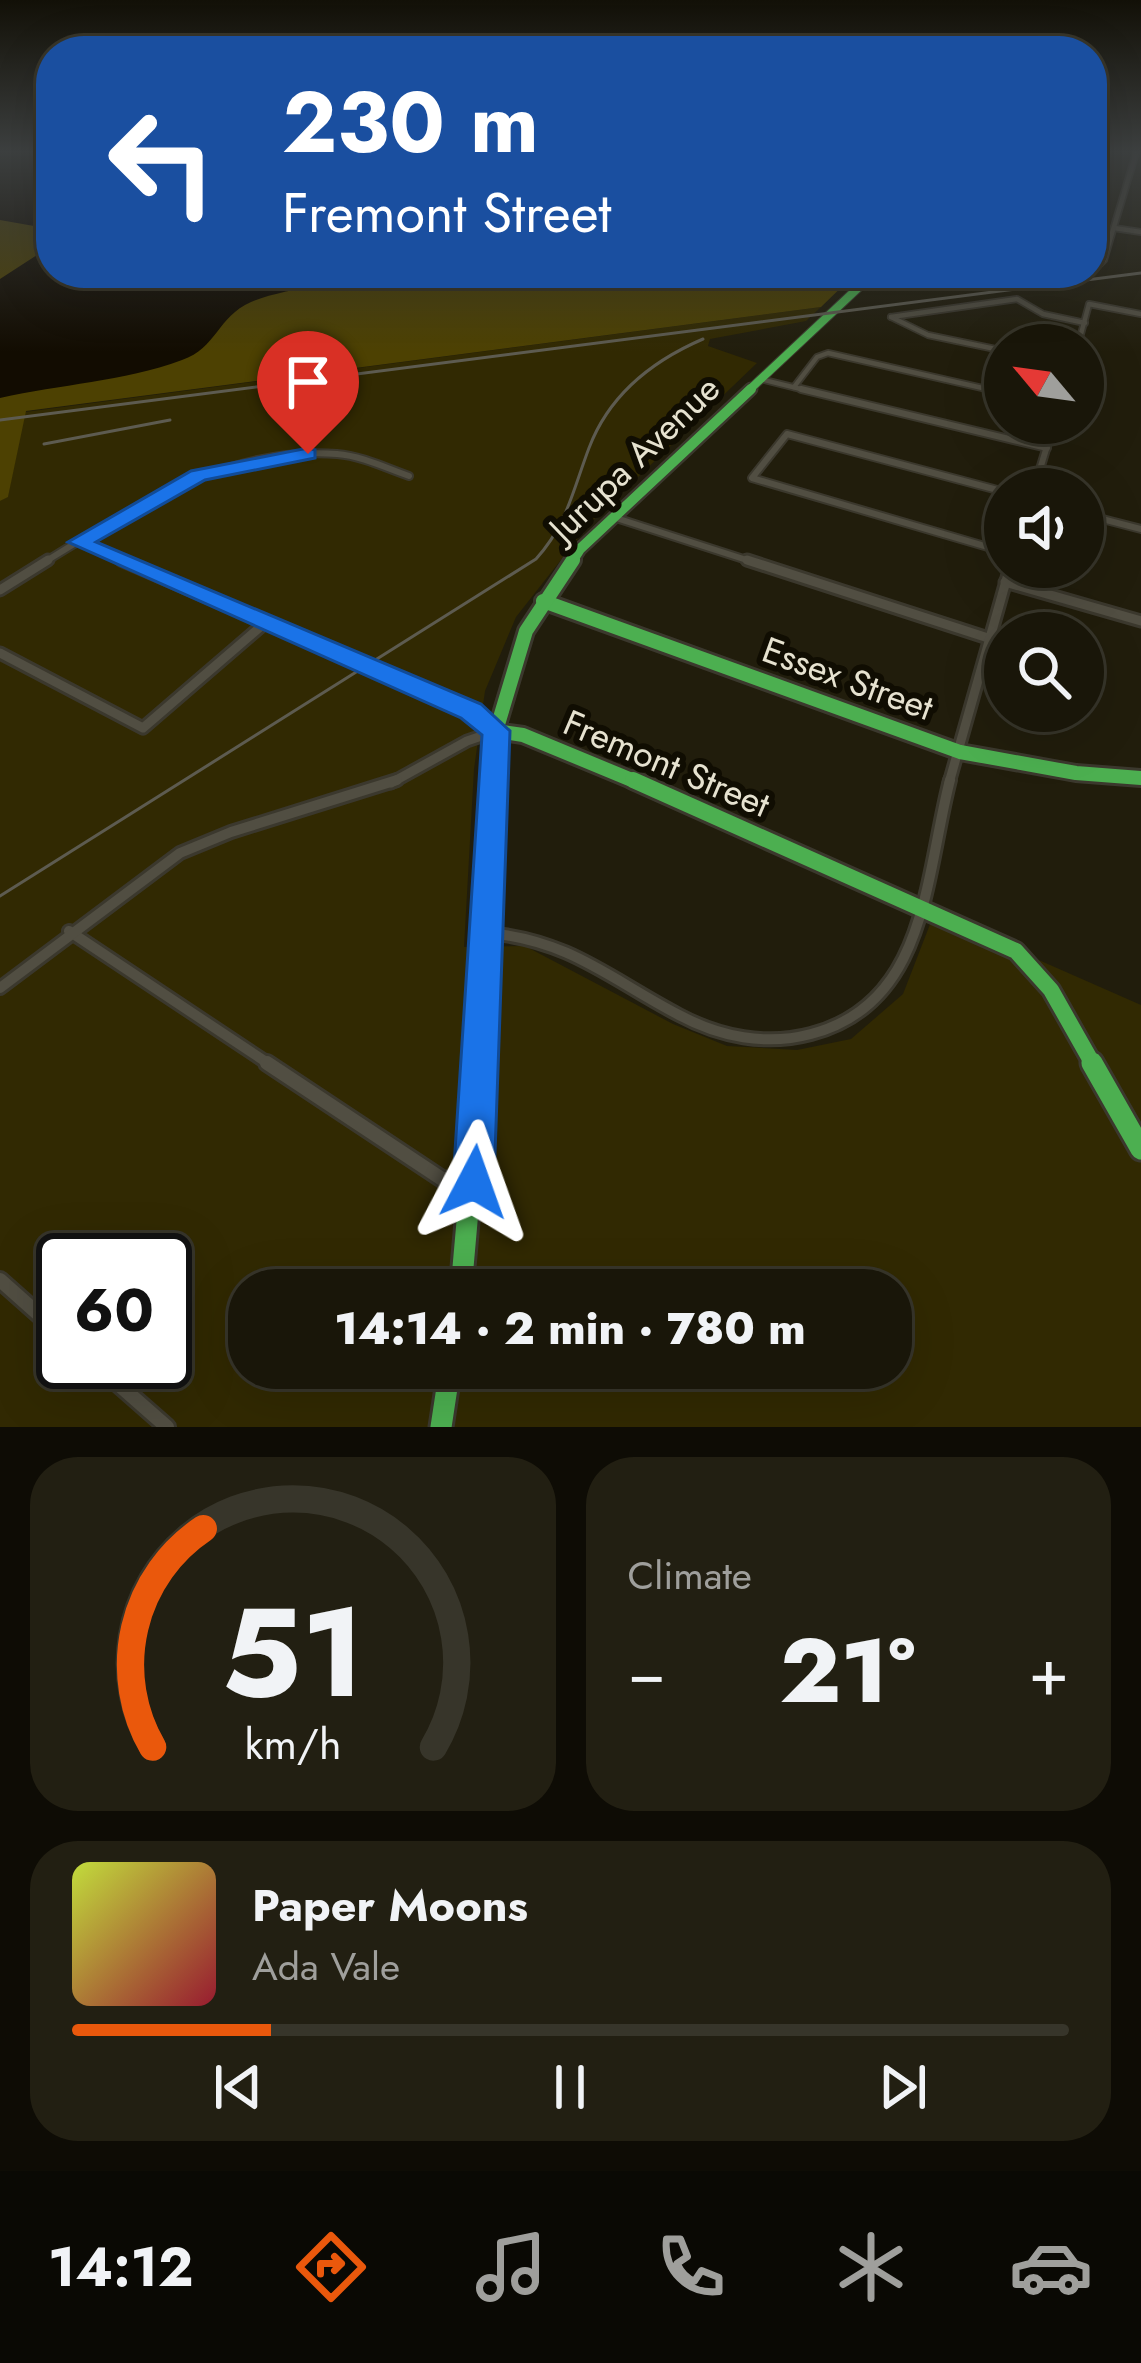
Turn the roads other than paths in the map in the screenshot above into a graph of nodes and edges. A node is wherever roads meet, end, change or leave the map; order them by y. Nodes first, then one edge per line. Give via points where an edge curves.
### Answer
1 (1116, 220) edge
2 (1114, 228) junction
3 (1141, 232) edge
4 (1107, 250) edge
5 (855, 288) edge
6 (1141, 314) edge
7 (1084, 323) joint
8 (984, 347) edge
9 (760, 379) junction
10 (794, 387) junction
11 (984, 387) edge
12 (1048, 444) edge
13 (1047, 448) junction
14 (1041, 468) edge
15 (409, 476) dead end
16 (984, 486) edge
17 (613, 517) junction
18 (1104, 519) edge
19 (1141, 529) edge
20 (79, 542) junction
21 (984, 546) edge
22 (1026, 588) edge
23 (0, 590) edge
24 (542, 601) junction
25 (1141, 621) edge
26 (266, 622) junction
27 (984, 637) edge
28 (0, 653) edge
29 (984, 654) edge
30 (496, 731) junction
31 (960, 752) junction
32 (1141, 778) edge
33 (919, 906) junction
34 (69, 932) junction
35 (489, 933) junction
36 (0, 988) edge
37 (1141, 1149) edge
38 (474, 1182) junction
39 (464, 1269) edge
40 (0, 1280) edge
41 (36, 1312) edge
42 (124, 1389) edge
43 (447, 1389) edge
44 (167, 1427) edge
45 (441, 1427) edge

1 - 2 street
2 - 3 street
2 - 4 street
5 - 9 main road, Jurupa Avenue
6 - 7 street via 1090,304
7 - 8 street via 1017,299 891,316 928,335
9 - 10 street
9 - 17 main road, Jurupa Avenue
10 - 11 street via 827,353
10 - 13 street
12 - 13 street
13 - 14 street
15 - 20 street via 337,454 234,465
16 - 21 street via 787,434 752,478
17 - 24 main road, Jurupa Avenue
17 - 27 street
18 - 19 street
20 - 23 street
20 - 26 street, Fremont Street
22 - 25 street
24 - 30 main road, Jurupa Avenue via 513,664
24 - 31 main road, Essex Street
26 - 28 street via 143,728
26 - 30 street, Fremont Street via 471,711
29 - 31 street
30 - 33 main road, Fremont Street via 578,756
30 - 34 street via 467,738 378,788 210,838
30 - 35 main road, Jurupa Avenue
31 - 32 main road, Essex Street
31 - 33 street
33 - 35 street via 911,945 884,994 847,1021 785,1040 708,1029 585,955 535,936
33 - 37 main road, Fremont Street via 1016,951 1051,990
34 - 36 street
34 - 38 street via 442,1179
35 - 38 main road, Jurupa Avenue
38 - 39 main road, Jurupa Avenue
40 - 41 street
42 - 44 street
43 - 45 main road

